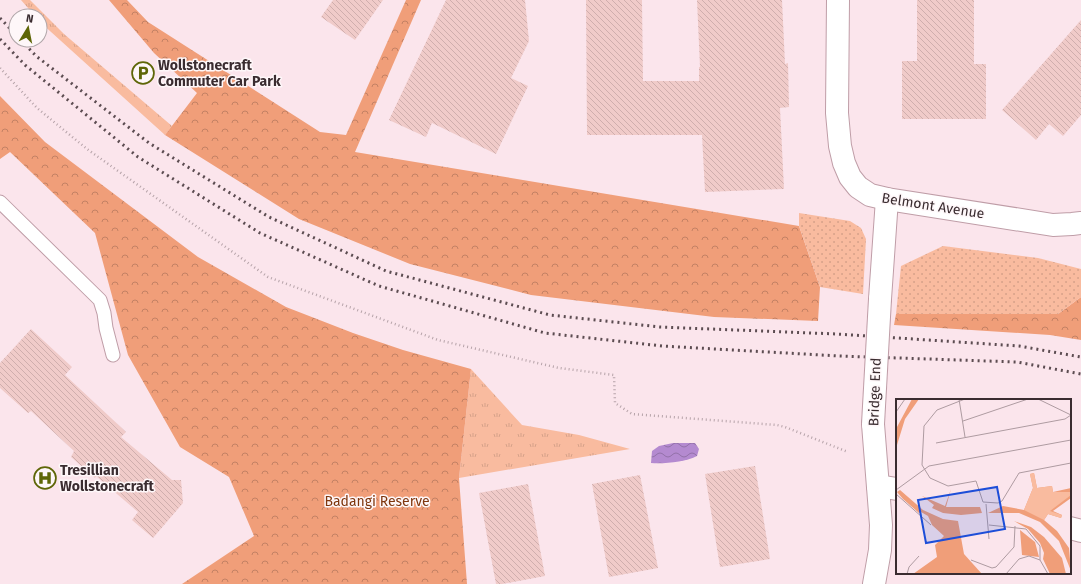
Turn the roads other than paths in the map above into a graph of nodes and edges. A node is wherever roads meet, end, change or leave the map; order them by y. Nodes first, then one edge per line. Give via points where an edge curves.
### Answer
1 (838, 0) edge
2 (887, 199) junction
3 (0, 202) edge
4 (1081, 223) edge
5 (113, 355) dead end
6 (887, 488) edge
7 (1071, 528) edge
8 (1081, 531) edge
9 (874, 584) edge

1 - 2 street, Belmont Avenue via 838,113 844,163 858,187 870,195
2 - 4 street, Belmont Avenue via 1053,225
2 - 6 street, Bridge End, bridge via 873,424 876,459
3 - 5 lane via 100,300
6 - 9 street, Bridge End
7 - 8 street

